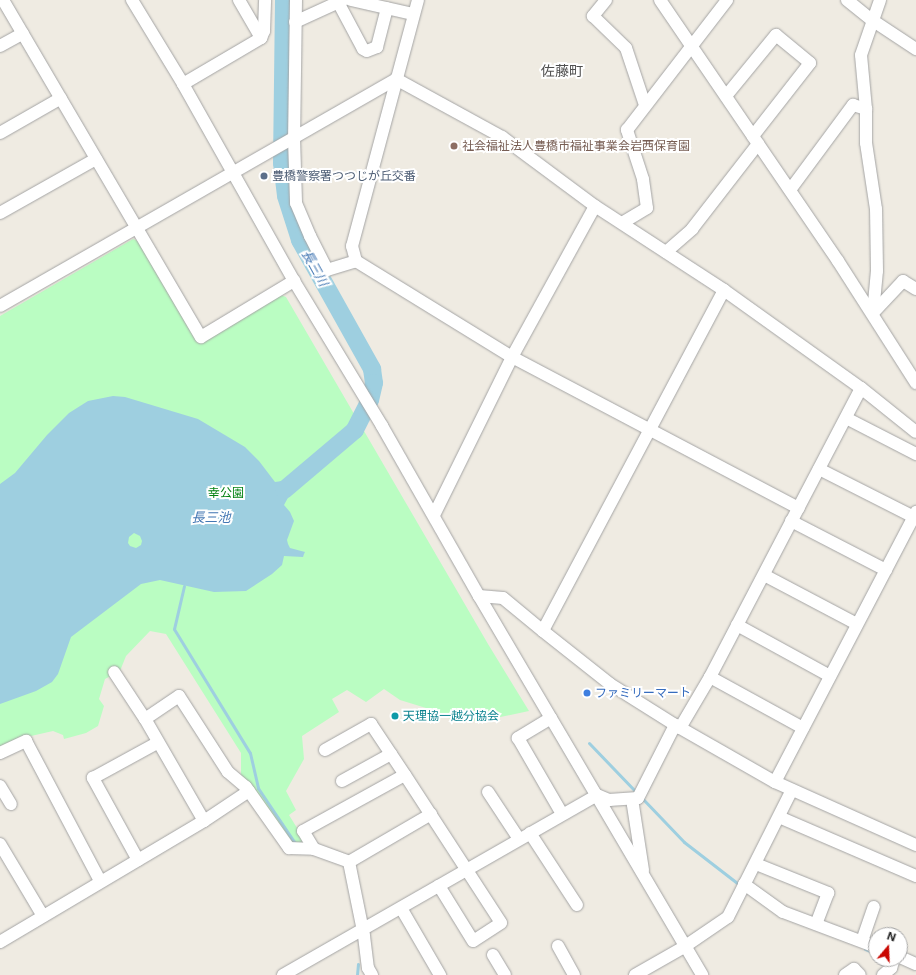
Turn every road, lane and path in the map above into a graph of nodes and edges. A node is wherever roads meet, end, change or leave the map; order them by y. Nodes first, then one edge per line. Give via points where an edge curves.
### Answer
1 (2, 0) edge
2 (132, 0) edge
3 (239, 0) edge
4 (266, 0) edge
5 (296, 0) edge
6 (351, 0) edge
7 (418, 0) edge
8 (606, 0) edge
9 (727, 0) edge
10 (847, 0) edge
11 (880, 0) edge
12 (340, 1) edge
13 (664, 2) edge
14 (387, 8) junction
15 (413, 14) junction
16 (872, 20) junction
17 (295, 22) junction
18 (23, 33) junction
19 (262, 38) junction
20 (0, 46) edge
21 (692, 46) junction
22 (916, 49) edge
23 (396, 79) junction
24 (183, 84) junction
25 (726, 96) junction
26 (60, 98) junction
27 (645, 105) junction
28 (866, 109) junction
29 (0, 133) edge
30 (294, 138) junction
31 (756, 140) junction
32 (96, 159) junction
33 (232, 173) junction
34 (790, 190) junction
35 (594, 206) junction
36 (0, 213) edge
37 (622, 223) junction
38 (136, 227) junction
39 (666, 252) junction
40 (356, 261) junction
41 (294, 281) junction
42 (916, 289) edge
43 (724, 290) junction
44 (0, 306) edge
45 (873, 313) junction
46 (512, 357) junction
47 (916, 383) edge
48 (861, 388) junction
49 (846, 418) junction
50 (649, 431) junction
51 (916, 432) edge
52 (916, 454) edge
53 (819, 469) junction
54 (799, 508) junction
55 (434, 515) junction
56 (915, 515) edge
57 (791, 521) junction
58 (886, 570) junction
59 (764, 574) junction
60 (479, 596) junction
61 (857, 624) junction
62 (737, 625) junction
63 (543, 631) junction
64 (114, 672) dead end
65 (830, 676) junction
66 (710, 678) junction
67 (551, 718) junction
68 (144, 719) junction
69 (678, 726) junction
70 (803, 728) junction
71 (157, 743) junction
72 (325, 750) dead end
73 (0, 753) edge
74 (390, 754) junction
75 (405, 775) junction
76 (342, 781) dead end
77 (775, 782) junction
78 (0, 786) edge
79 (792, 790) junction
80 (249, 791) junction
81 (488, 792) dead end
82 (597, 794) junction
83 (632, 799) junction
84 (11, 804) dead end
85 (431, 814) junction
86 (562, 814) junction
87 (780, 817) junction
88 (204, 821) junction
89 (530, 833) junction
90 (519, 839) junction
91 (0, 844) edge
92 (916, 845) edge
93 (314, 848) junction
94 (138, 860) junction
95 (349, 862) junction
96 (756, 864) junction
97 (467, 869) junction
98 (643, 875) junction
99 (916, 876) edge
100 (100, 882) junction
101 (744, 884) junction
102 (439, 886) junction
103 (577, 905) dead end
104 (874, 907) dead end
105 (401, 908) junction
106 (43, 916) junction
107 (816, 924) junction
108 (362, 930) junction
109 (862, 941) junction
110 (0, 942) edge
111 (868, 944) edge
112 (558, 946) dead end
113 (684, 947) junction
114 (493, 955) dead end
115 (891, 967) edge
116 (283, 975) edge
117 (372, 975) edge
118 (440, 975) edge
119 (505, 975) edge
120 (574, 975) edge
121 (635, 975) edge
122 (702, 975) edge
123 (844, 975) edge
124 (860, 975) edge
125 (883, 975) edge

1 - 18 street
2 - 24 street
3 - 19 street
4 - 19 street
5 - 17 street
6 - 14 street
7 - 15 street
8 - 27 street via 593,16 626,48
9 - 21 street
10 - 16 street
11 - 16 street
12 - 14 street via 363,49 367,51 377,47
12 - 17 street
13 - 21 street
14 - 15 street
15 - 23 street
16 - 22 street
16 - 28 street via 861,55
17 - 30 street
18 - 20 street
18 - 26 street
19 - 24 street
21 - 25 street
21 - 27 street
23 - 30 street
23 - 35 street via 502,137
23 - 40 street via 352,246
24 - 33 street
25 - 31 street
25 - 31 street via 776,35 810,63
26 - 29 street
26 - 32 street
27 - 37 street via 627,130 643,179 647,208
28 - 34 street via 854,105
28 - 45 street via 866,142 876,209
30 - 33 street
30 - 40 street via 296,203 313,243 327,270
31 - 34 street
31 - 39 street via 692,229
32 - 36 street
32 - 38 street
33 - 38 street
33 - 41 street
34 - 45 street
35 - 37 street
35 - 46 street
37 - 39 street
38 - 41 street via 201,337
38 - 44 street
39 - 43 street
40 - 46 street
41 - 55 street
42 - 45 street via 903,281
43 - 48 street
43 - 50 street
45 - 47 street
46 - 50 street
46 - 55 street
48 - 49 street
48 - 51 street
49 - 52 street
49 - 53 street
50 - 54 street
50 - 63 street
53 - 54 street
53 - 56 street
54 - 57 street
55 - 60 street
56 - 58 street
57 - 58 street
57 - 59 street
58 - 61 street
59 - 61 street
59 - 62 street
60 - 63 street via 503,598
60 - 67 street
61 - 65 street
62 - 65 street
62 - 66 street
63 - 69 street via 610,684
64 - 68 street
65 - 70 street
66 - 69 street
66 - 70 street
67 - 82 street
67 - 86 street via 518,738
68 - 71 street
68 - 80 street via 178,696 228,772
69 - 77 street
69 - 83 street via 638,798
70 - 77 street
71 - 88 street
71 - 94 street via 93,778
72 - 74 street via 371,724
73 - 100 street via 26,741
74 - 75 street
74 - 76 street
75 - 85 street
75 - 93 street via 303,831
77 - 79 street
78 - 84 street
79 - 87 street
79 - 92 street
80 - 88 street
80 - 93 street via 289,848
81 - 90 street
82 - 83 street via 609,800
82 - 86 street
82 - 98 street
83 - 98 street
85 - 95 street
85 - 97 street
86 - 89 street
87 - 96 street
87 - 99 street
88 - 94 street
89 - 90 street
89 - 103 street
90 - 97 street
91 - 106 street
93 - 95 street
94 - 100 street
95 - 108 street
96 - 101 street
96 - 107 street via 828,893
97 - 102 street
97 - 102 street via 501,923 473,941
98 - 113 street
100 - 106 street
101 - 107 street via 783,912
101 - 113 street via 728,917
102 - 105 street
104 - 109 street
105 - 108 street
105 - 118 street
106 - 110 street
107 - 109 street
108 - 116 street
108 - 117 street via 368,968
109 - 111 street
112 - 120 street
113 - 121 street
113 - 122 street
114 - 119 street
115 - 125 street
123 - 124 street via 854,969

